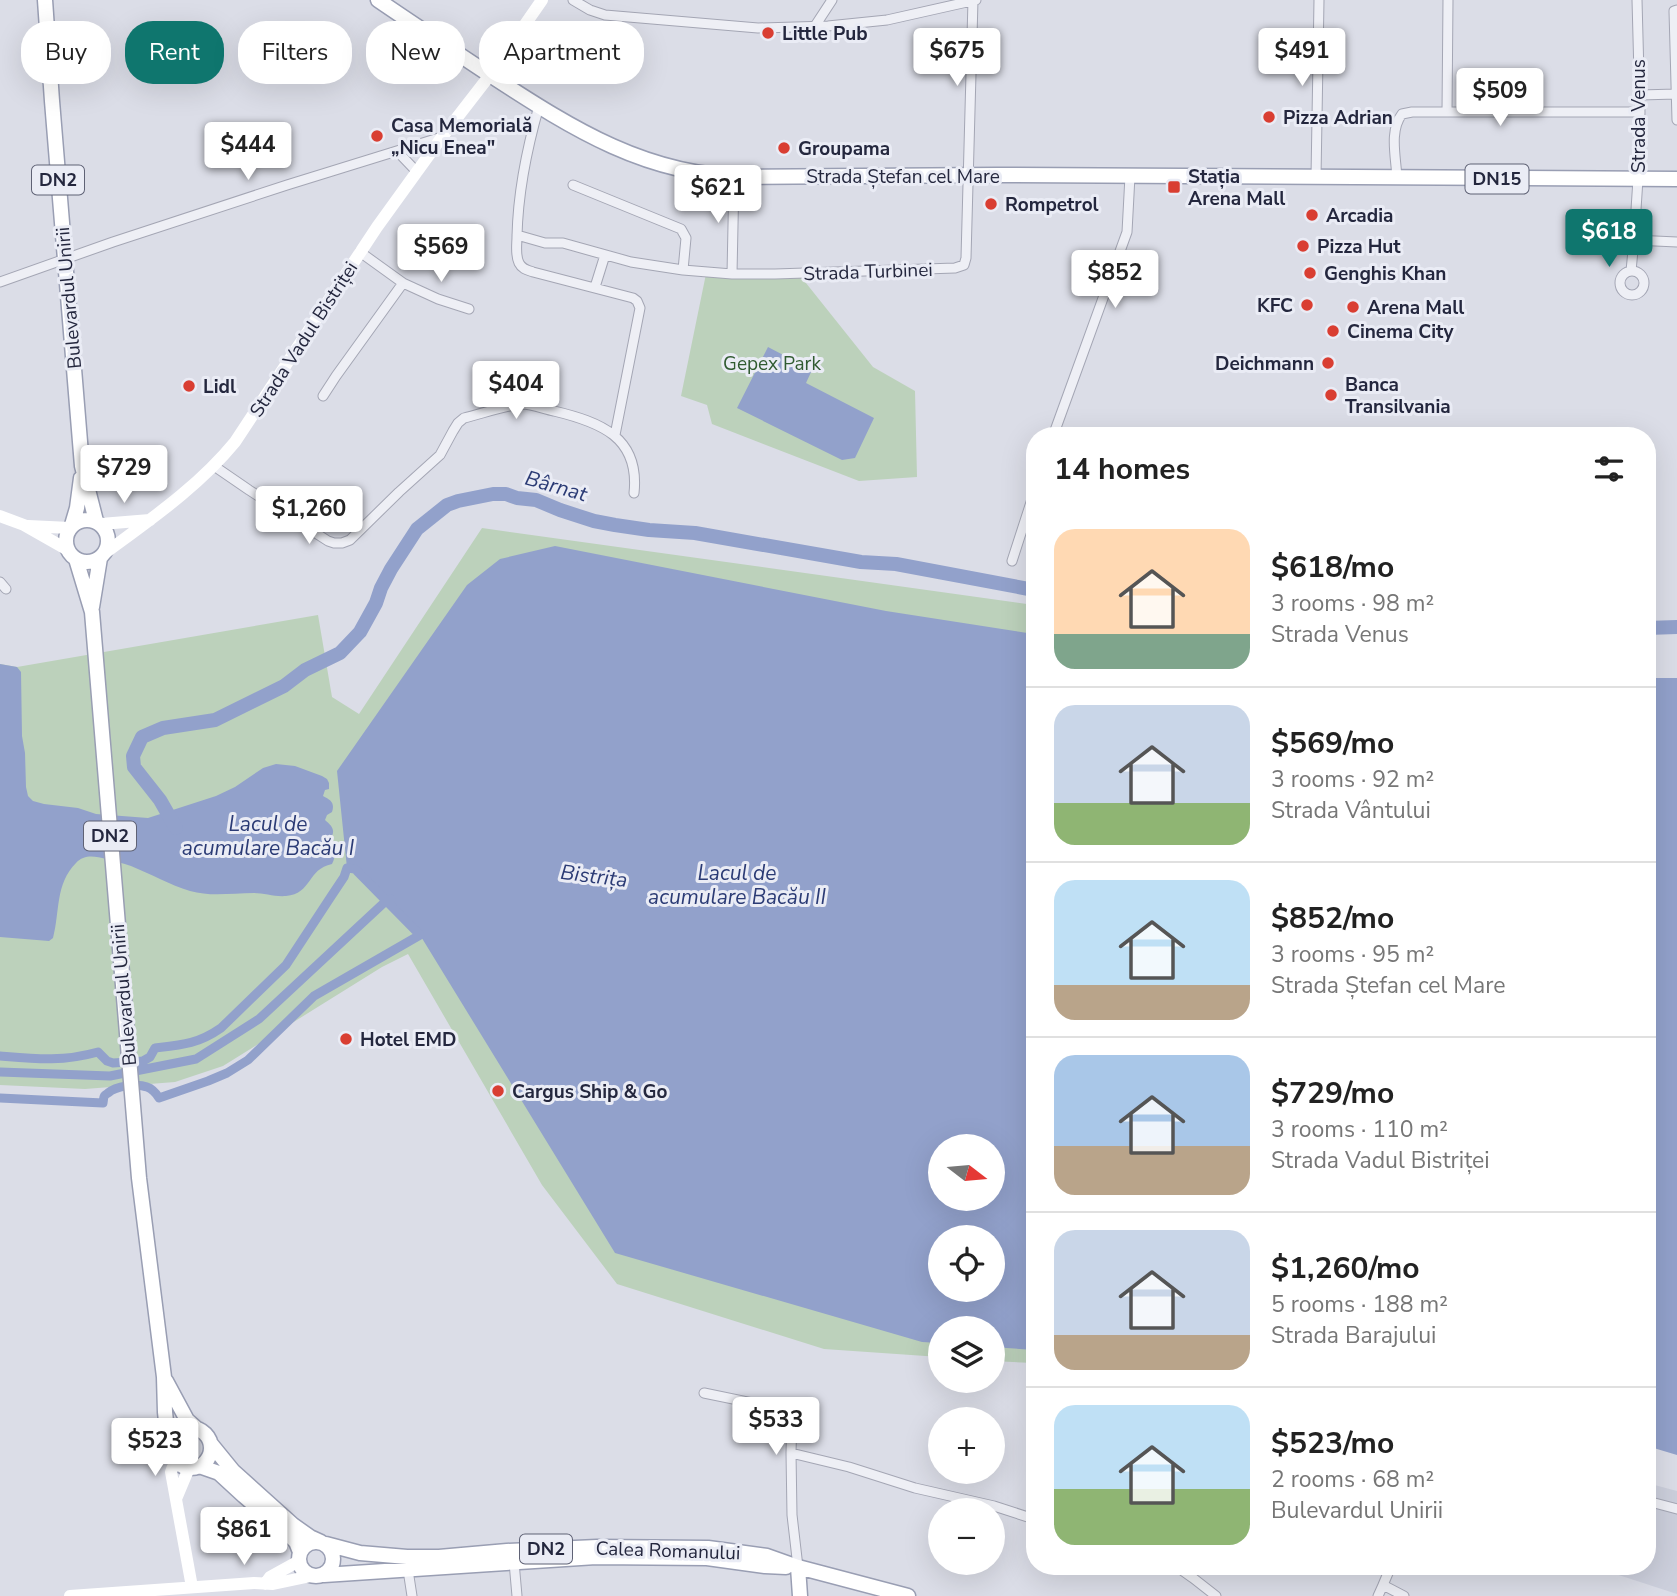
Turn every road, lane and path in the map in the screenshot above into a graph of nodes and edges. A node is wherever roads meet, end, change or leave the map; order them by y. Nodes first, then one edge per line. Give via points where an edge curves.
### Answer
1 (377, 0) edge
2 (542, 0) edge
3 (573, 0) edge
4 (832, 0) edge
5 (974, 0) edge
6 (1319, 0) edge
7 (1448, 0) edge
8 (1637, 0) edge
9 (46, 2) edge
10 (1677, 10) edge
11 (527, 21) edge
12 (815, 26) junction
13 (479, 68) edge
14 (483, 84) edge
15 (504, 84) edge
16 (1676, 94) edge
17 (1640, 95) junction
18 (539, 106) junction
19 (1447, 112) junction
20 (1640, 112) junction
21 (1677, 120) edge
22 (442, 137) junction
23 (397, 151) junction
24 (417, 172) junction
25 (970, 175) junction
26 (1130, 176) junction
27 (734, 177) junction
28 (1316, 177) junction
29 (1397, 178) junction
30 (1638, 179) junction
31 (1677, 179) edge
32 (573, 185) dead end
33 (517, 235) junction
34 (1635, 236) junction
35 (1677, 242) edge
36 (360, 252) junction
37 (605, 255) junction
38 (65, 260) junction
39 (682, 270) junction
40 (1632, 271) dead end
41 (732, 274) junction
42 (0, 282) edge
43 (403, 282) junction
44 (595, 288) junction
45 (469, 309) dead end
46 (323, 397) dead end
47 (1056, 427) edge
48 (615, 435) junction
49 (82, 466) junction
50 (214, 466) junction
51 (634, 493) dead end
52 (0, 516) edge
53 (1026, 518) edge
54 (150, 520) junction
55 (98, 522) junction
56 (24, 525) junction
57 (71, 527) junction
58 (72, 554) junction
59 (103, 556) junction
60 (1012, 561) dead end
61 (92, 612) junction
62 (164, 1377) junction
63 (705, 1393) dead end
64 (196, 1428) junction
65 (172, 1440) junction
66 (211, 1444) junction
67 (791, 1453) junction
68 (175, 1461) junction
69 (194, 1467) junction
70 (176, 1499) junction
71 (1656, 1503) edge
72 (1677, 1509) edge
73 (1026, 1516) edge
74 (323, 1543) junction
75 (300, 1556) junction
76 (514, 1562) junction
77 (408, 1564) junction
78 (798, 1567) junction
79 (318, 1575) junction
80 (1191, 1575) edge
81 (1387, 1575) edge
82 (264, 1584) junction
83 (1383, 1585) junction
84 (192, 1587) junction
85 (891, 1593) edge
86 (70, 1596) edge
87 (412, 1596) edge
88 (517, 1596) edge
89 (800, 1596) edge
90 (908, 1596) edge
91 (1216, 1596) edge
92 (1378, 1596) edge
93 (1404, 1596) edge

1 - 13 main road, DN15
2 - 11 main road, Strada Vadul Bistriței
3 - 12 street via 606,15 758,28
4 - 12 street
5 - 12 street via 882,21
5 - 25 street
6 - 28 street
7 - 19 street
8 - 17 street, Strada Venus
9 - 38 main road, Bulevardul Unirii / DN2
10 - 16 street
14 - 22 main road, Strada Vadul Bistriței
15 - 18 main road, Strada Ștefan cel Mare / DN15
16 - 17 street
16 - 21 street
17 - 20 street, Strada Venus
18 - 27 main road, Strada Ștefan cel Mare / DN15 via 634,156 678,169
18 - 33 street via 520,191
19 - 20 street
19 - 29 street via 1412,111 1397,120
20 - 30 street, Strada Venus
22 - 23 street
22 - 24 main road, Strada Vadul Bistriței
23 - 24 street
23 - 38 street
24 - 36 main road, Strada Vadul Bistriței
25 - 26 main road, Strada Ștefan cel Mare / DN15
25 - 27 main road, Strada Ștefan cel Mare / DN15
25 - 41 street, Strada Turbinei via 964,265
26 - 28 main road, Strada Ștefan cel Mare / DN15
26 - 47 street via 1127,232
27 - 41 street
28 - 29 main road, Strada Ștefan cel Mare / DN15
29 - 30 main road, Strada Ștefan cel Mare / DN15
30 - 31 main road, Strada Ștefan cel Mare / DN15
30 - 34 street, Strada Venus
32 - 39 street via 681,229 686,238
33 - 37 street, Strada Turbinei
33 - 44 street via 517,254 524,269
34 - 35 street
34 - 40 street, Strada Venus
36 - 43 street
36 - 50 main road, Strada Vadul Bistriței via 252,418
37 - 39 street, Strada Turbinei
37 - 44 street
38 - 42 street
38 - 49 main road, Bulevardul Unirii / DN2
39 - 41 street, Strada Turbinei
43 - 45 street
43 - 46 street
44 - 48 street via 633,298 640,309
48 - 50 street via 590,421 523,404 464,418 440,456 342,543 334,543 292,518
48 - 51 street via 633,464
49 - 55 main road, Bulevardul Unirii / DN2
49 - 57 main road, Bulevardul Unirii / DN2
50 - 54 main road, Strada Vadul Bistriței
52 - 56 main road
53 - 60 street
54 - 55 main road
54 - 59 main road, Strada Vadul Bistriței
55 - 57 main road via 88,519
55 - 59 main road, DN2 via 109,541
56 - 57 main road
56 - 58 main road
57 - 58 main road, DN2 via 66,542
58 - 59 main road via 84,562
58 - 61 main road, Bulevardul Unirii / DN2
59 - 61 main road, Bulevardul Unirii / DN2
61 - 62 main road, Bulevardul Unirii / DN2 via 139,1178
62 - 64 main road, Bulevardul Unirii / DN2
62 - 65 main road, Bulevardul Unirii / DN2 via 167,1432
63 - 67 street via 790,1411
64 - 65 main road via 184,1428
64 - 66 main road, DN2
65 - 68 main road, DN2
66 - 69 main road via 209,1457
66 - 74 main road, Calea Romanului / DN2 via 233,1471 284,1517
67 - 73 street
67 - 78 street
68 - 69 main road
68 - 70 main road via 171,1472
69 - 70 main road
69 - 75 main road via 219,1473 296,1542
70 - 84 main road
71 - 72 street
74 - 75 main road via 309,1543
74 - 77 main road, Calea Romanului / DN2
74 - 79 main road via 331,1548 334,1560
75 - 79 main road via 303,1570
75 - 82 main road
76 - 77 main road, Calea Romanului / DN2
76 - 78 main road, Calea Romanului / DN2 via 707,1558
76 - 88 street
77 - 78 main road, Calea Romanului / DN2 via 439,1557 597,1547 708,1548 767,1556
77 - 79 main road, Calea Romanului
77 - 87 street
78 - 85 main road, Calea Romanului / DN2
78 - 89 main road
79 - 82 main road, Calea Romanului
80 - 91 street
81 - 83 street
82 - 84 main road, Calea Romanului
83 - 92 street
83 - 93 street
84 - 86 main road, Calea Romanului
85 - 90 main road, Calea Romanului / DN2

